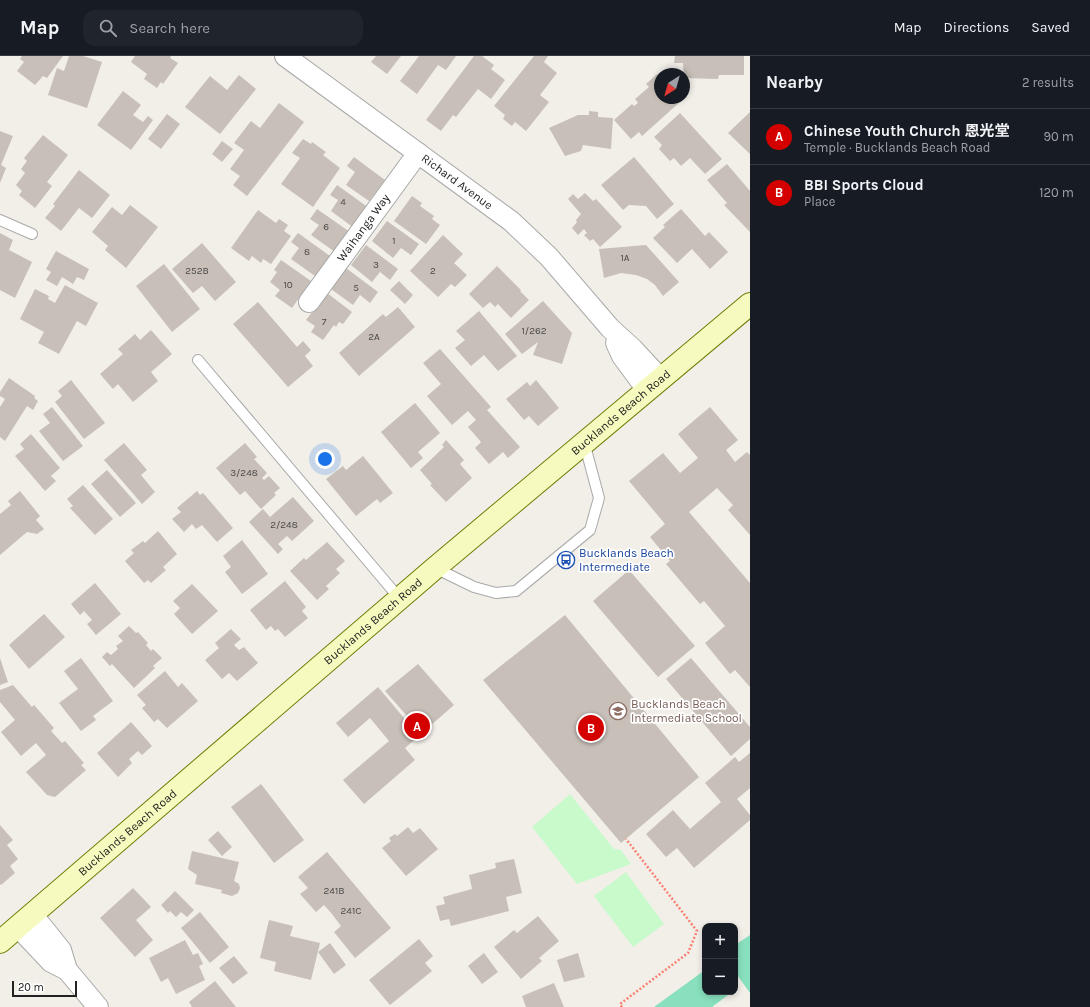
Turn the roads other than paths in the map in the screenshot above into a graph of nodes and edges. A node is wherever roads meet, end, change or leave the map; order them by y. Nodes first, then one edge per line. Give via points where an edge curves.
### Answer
1 (285, 56) edge
2 (418, 153) junction
3 (0, 220) edge
4 (32, 234) dead end
5 (309, 302) dead end
6 (750, 304) edge
7 (198, 360) dead end
8 (653, 384) junction
9 (584, 442) junction
10 (435, 568) junction
11 (400, 599) junction
12 (25, 921) junction
13 (0, 942) edge
14 (98, 1007) edge

1 - 2 street, Richard Avenue
2 - 5 street, Waihanga Way
2 - 8 street, Richard Avenue via 511,221 549,257 610,328 633,349
3 - 4 lane
6 - 8 main road, Bucklands Beach Road
7 - 11 lane
8 - 9 main road, Bucklands Beach Road
9 - 10 main road, Bucklands Beach Road
9 - 10 lane via 599,498 590,530 516,591 496,594 474,587
10 - 11 main road, Bucklands Beach Road
11 - 12 main road, Bucklands Beach Road
12 - 13 main road, Bucklands Beach Road
12 - 14 street via 51,962 67,970

